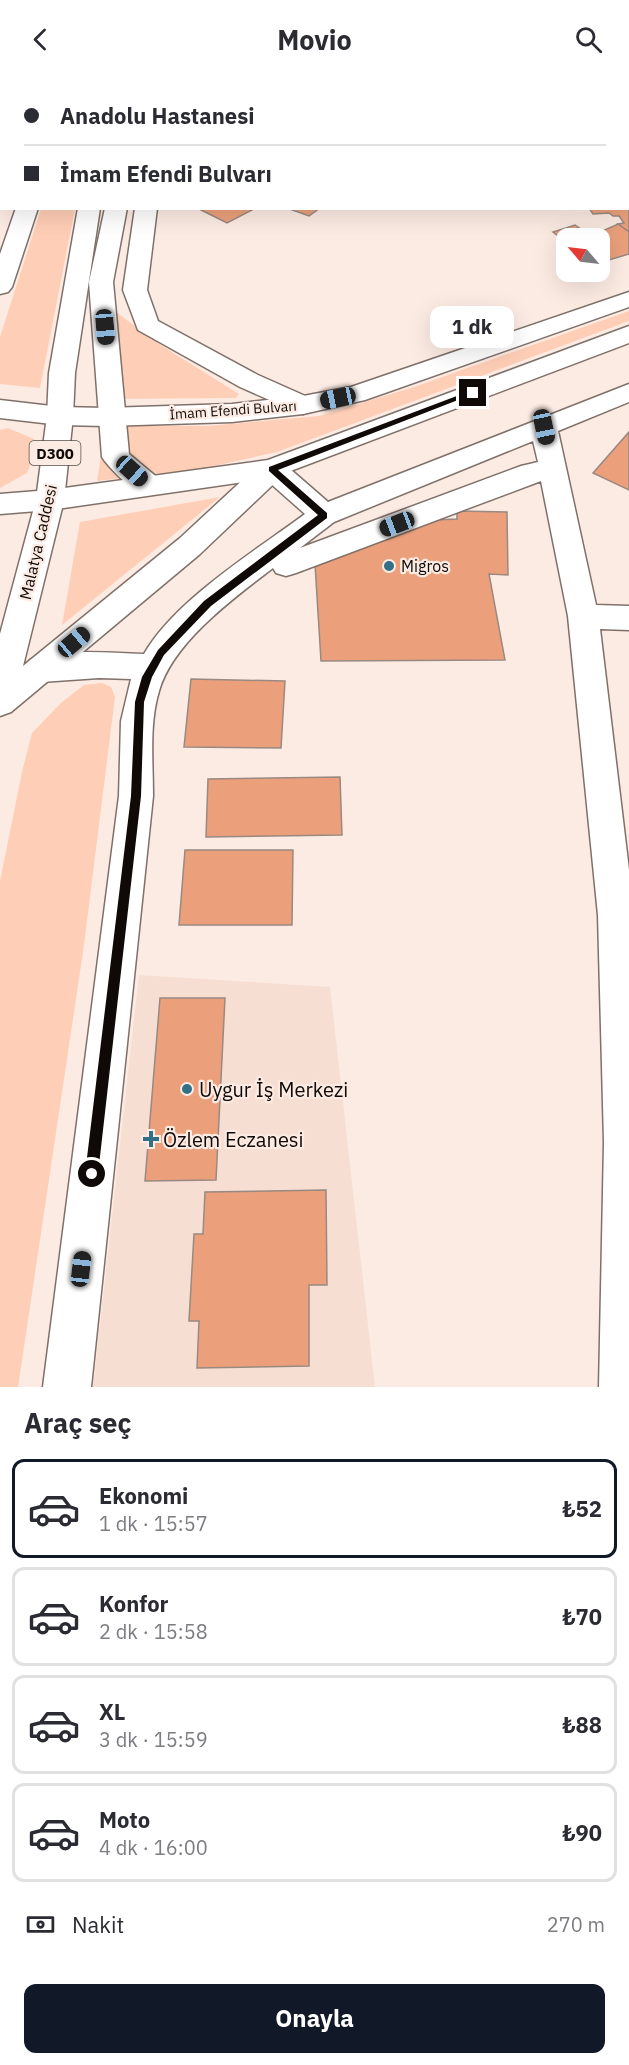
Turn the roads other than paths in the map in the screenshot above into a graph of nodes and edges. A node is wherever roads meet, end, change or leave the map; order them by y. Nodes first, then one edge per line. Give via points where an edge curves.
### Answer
1 (26, 210) edge
2 (89, 210) edge
3 (116, 210) edge
4 (146, 210) edge
5 (6, 263) edge
6 (0, 287) edge
7 (629, 299) edge
8 (629, 334) edge
9 (629, 392) edge
10 (303, 405) junction
11 (0, 409) edge
12 (60, 416) junction
13 (113, 417) junction
14 (544, 427) junction
15 (272, 469) junction
16 (553, 469) junction
17 (149, 486) junction
18 (50, 500) junction
19 (0, 504) edge
20 (324, 515) junction
21 (285, 545) junction
22 (584, 616) junction
23 (629, 618) edge
24 (153, 667) junction
25 (41, 669) junction
26 (0, 694) edge
27 (0, 703) edge
28 (623, 915) edge
29 (627, 1141) edge
30 (67, 1387) edge
31 (623, 1387) edge

1 - 5 main road
2 - 12 main road, Malatya Caddesi / D300 via 62,373
3 - 13 main road via 100,282
4 - 10 main road via 135,290 147,325 249,381
5 - 6 main road
7 - 10 main road, İmam Efendi Bulvarı via 356,394
8 - 15 main road
9 - 14 main road
10 - 13 main road, İmam Efendi Bulvarı via 232,413
11 - 12 main road, İmam Efendi Bulvarı
12 - 13 main road, İmam Efendi Bulvarı
12 - 18 main road, Malatya Caddesi / D300
13 - 17 main road via 116,457
14 - 16 main road
14 - 20 main road
15 - 17 main road
15 - 20 main road
15 - 25 main road via 190,546
16 - 21 main road via 531,473 286,565
16 - 22 main road
17 - 18 main road
18 - 19 main road
18 - 26 main road, Malatya Caddesi / D300
20 - 21 main road
21 - 24 main road via 207,603
22 - 23 main road
22 - 28 main road
24 - 25 main road
24 - 30 main road via 140,702 136,796
25 - 27 main road
28 - 29 main road
29 - 31 main road

